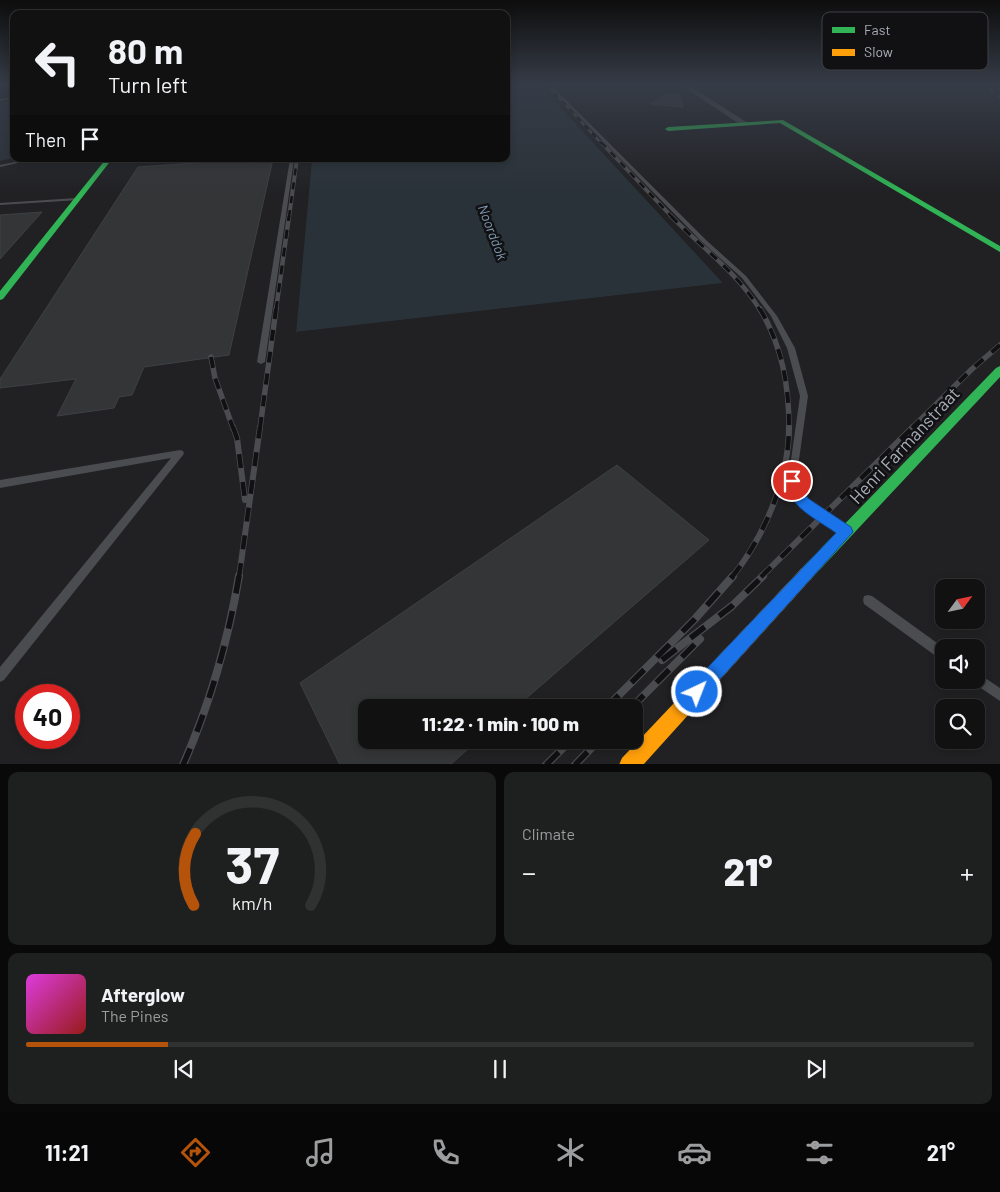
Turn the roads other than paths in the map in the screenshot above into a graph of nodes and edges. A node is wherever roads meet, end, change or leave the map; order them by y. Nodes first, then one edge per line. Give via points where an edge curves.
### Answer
1 (584, 121) edge
2 (740, 121) edge
3 (744, 123) junction
4 (668, 129) dead end
5 (19, 162) edge
6 (107, 162) edge
7 (292, 162) edge
8 (0, 166) edge
9 (77, 198) junction
10 (0, 204) edge
11 (1000, 249) edge
12 (0, 297) edge
13 (261, 362) dead end
14 (1000, 370) edge
15 (0, 484) edge
16 (846, 532) junction
17 (868, 600) dead end
18 (935, 648) edge
19 (0, 676) edge
20 (985, 685) edge
21 (1000, 696) edge
22 (629, 764) edge

1 - 16 lane via 744,277 774,316 791,348 804,396 792,481 794,492 804,503
2 - 3 street
3 - 4 street
3 - 11 street via 780,121
5 - 8 lane
6 - 9 street
7 - 13 lane
9 - 10 lane
9 - 12 street
14 - 16 street, Henri Farmanstraat
15 - 19 lane via 180,452
16 - 22 street, Henri Farmanstraat
17 - 18 lane
20 - 21 lane

